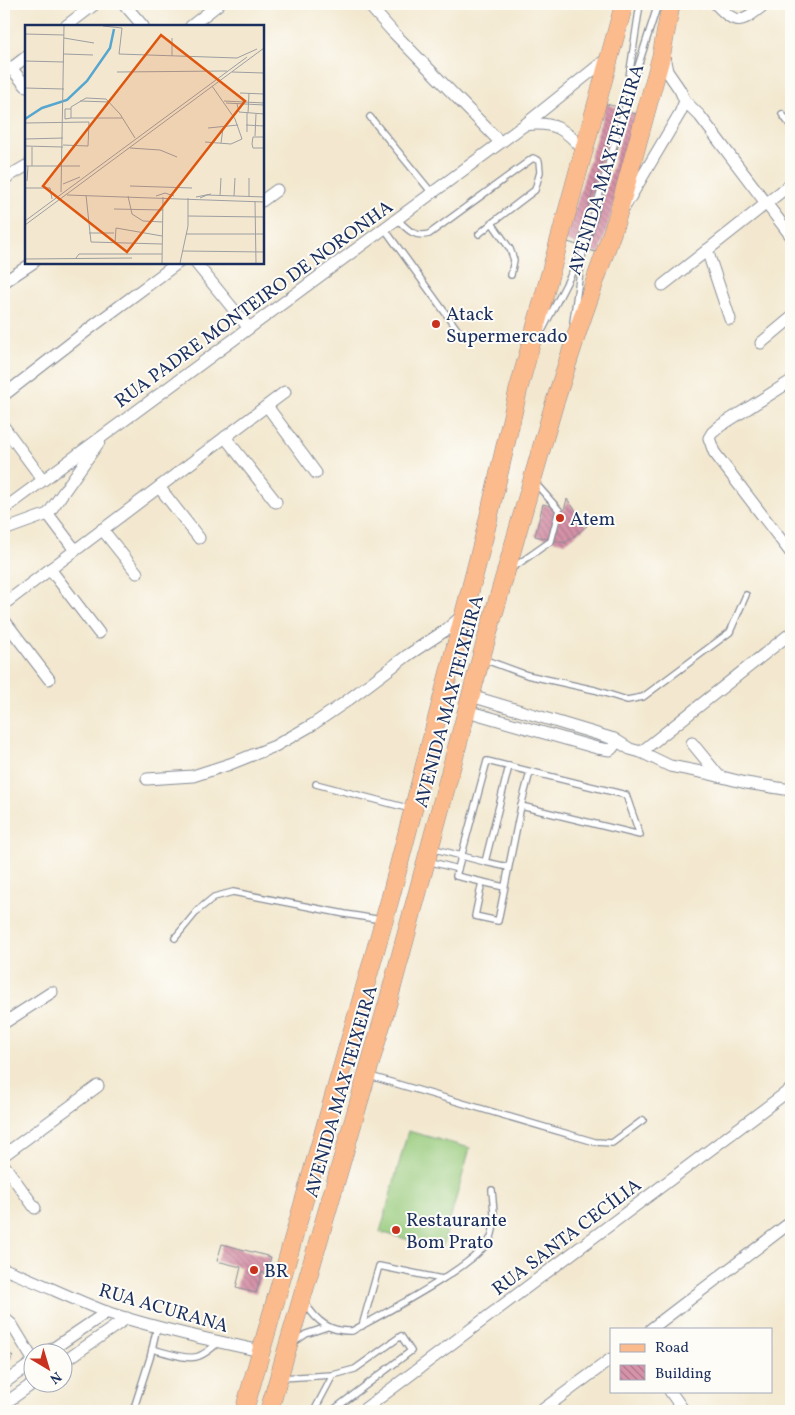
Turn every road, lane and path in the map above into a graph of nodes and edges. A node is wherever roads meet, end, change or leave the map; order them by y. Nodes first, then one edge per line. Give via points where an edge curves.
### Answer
1 (95, 4) edge
2 (124, 4) edge
3 (219, 4) edge
4 (368, 4) edge
5 (624, 4) edge
6 (640, 4) edge
7 (658, 4) edge
8 (671, 4) edge
9 (716, 4) edge
10 (765, 4) edge
11 (67, 25) edge
12 (142, 25) edge
13 (192, 25) edge
14 (663, 47) junction
15 (610, 56) junction
16 (25, 58) edge
17 (8, 71) edge
18 (25, 85) edge
19 (685, 101) junction
20 (625, 107) junction
21 (782, 114) dead end
22 (370, 117) dead end
23 (523, 126) junction
24 (791, 126) edge
25 (500, 142) junction
26 (584, 151) junction
27 (25, 167) edge
28 (4, 179) edge
29 (791, 184) edge
30 (277, 190) dead end
31 (432, 193) junction
32 (264, 200) edge
33 (766, 203) junction
34 (397, 219) junction
35 (616, 221) junction
36 (492, 223) junction
37 (384, 228) junction
38 (479, 234) dead end
39 (791, 236) edge
40 (706, 250) junction
41 (583, 251) junction
42 (31, 264) edge
43 (177, 264) edge
44 (197, 264) edge
45 (510, 275) dead end
46 (4, 282) edge
47 (663, 285) dead end
48 (791, 318) edge
49 (730, 319) dead end
50 (248, 327) junction
51 (462, 336) dead end
52 (761, 343) dead end
53 (526, 363) junction
54 (567, 365) junction
55 (791, 381) edge
56 (285, 392) dead end
57 (4, 395) edge
58 (267, 406) junction
59 (4, 426) edge
60 (106, 433) junction
61 (225, 437) junction
62 (316, 473) dead end
63 (43, 480) junction
64 (532, 480) junction
65 (159, 487) junction
66 (276, 502) dead end
67 (4, 509) edge
68 (48, 514) junction
69 (102, 529) junction
70 (4, 530) edge
71 (198, 538) dead end
72 (75, 550) junction
73 (791, 553) edge
74 (50, 569) junction
75 (137, 573) dead end
76 (505, 573) junction
77 (746, 595) dead end
78 (4, 604) edge
79 (464, 615) junction
80 (4, 620) edge
81 (99, 633) dead end
82 (791, 633) edge
83 (481, 658) junction
84 (50, 679) dead end
85 (469, 704) junction
86 (692, 743) dead end
87 (636, 751) junction
88 (509, 766) junction
89 (530, 772) junction
90 (719, 776) junction
91 (148, 779) dead end
92 (316, 784) dead end
93 (791, 790) edge
94 (522, 806) junction
95 (413, 809) junction
96 (428, 854) junction
97 (462, 856) junction
98 (485, 862) junction
99 (508, 867) junction
100 (458, 868) junction
101 (482, 882) junction
102 (504, 887) junction
103 (384, 920) junction
104 (175, 938) dead end
105 (52, 992) dead end
106 (4, 1023) edge
107 (366, 1075) junction
108 (98, 1086) dead end
109 (791, 1089) edge
110 (643, 1120) dead end
111 (5, 1151) edge
112 (4, 1165) edge
113 (492, 1190) dead end
114 (35, 1208) dead end
115 (791, 1222) edge
116 (4, 1269) edge
117 (442, 1279) junction
118 (303, 1298) junction
119 (107, 1312) junction
120 (4, 1318) edge
121 (128, 1318) junction
122 (362, 1326) junction
123 (157, 1327) junction
124 (327, 1327) junction
125 (652, 1328) edge
126 (22, 1342) edge
127 (63, 1342) edge
128 (219, 1342) junction
129 (287, 1348) junction
130 (152, 1349) junction
131 (261, 1351) junction
132 (72, 1356) edge
133 (610, 1360) edge
134 (22, 1370) edge
135 (333, 1375) junction
136 (279, 1378) junction
137 (4, 1383) edge
138 (22, 1391) edge
139 (671, 1392) edge
140 (4, 1404) edge
141 (133, 1411) edge
142 (244, 1411) edge
143 (269, 1411) edge
144 (314, 1411) edge
145 (332, 1411) edge
146 (362, 1411) edge
147 (540, 1411) edge
148 (684, 1411) edge

1 - 11 street
2 - 12 street
3 - 13 street
4 - 25 street
5 - 15 main road, AVENIDA MAX TEIXEIRA
6 - 20 lane
7 - 20 lane
8 - 14 main road, AVENIDA MAX TEIXEIRA
9 - 10 street via 735,20
14 - 19 street via 667,71
14 - 35 main road, AVENIDA MAX TEIXEIRA
15 - 23 street, RUA PADRE MONTEIRO DE NORONHA
15 - 26 main road, AVENIDA MAX TEIXEIRA
16 - 17 street
17 - 18 street
19 - 33 street
19 - 35 street
20 - 41 lane
21 - 24 lane
22 - 31 lane
23 - 25 street, RUA PADRE MONTEIRO DE NORONHA
23 - 26 street via 538,123 554,126 574,139
25 - 31 street, RUA PADRE MONTEIRO DE NORONHA
26 - 53 main road, AVENIDA MAX TEIXEIRA
27 - 28 street
29 - 33 street
30 - 32 street
31 - 34 street, RUA PADRE MONTEIRO DE NORONHA
33 - 39 street
33 - 40 street
34 - 36 lane via 415,234 429,234 533,158 540,161 535,190
34 - 37 street, RUA PADRE MONTEIRO DE NORONHA
35 - 54 main road, AVENIDA MAX TEIXEIRA
36 - 38 lane
36 - 45 lane via 514,260
37 - 50 street, RUA PADRE MONTEIRO DE NORONHA
37 - 51 lane
40 - 47 street
40 - 49 street
41 - 53 lane
41 - 54 lane
42 - 46 street
43 - 57 street
44 - 50 street
48 - 52 street
50 - 60 street, RUA PADRE MONTEIRO DE NORONHA
53 - 79 main road, AVENIDA MAX TEIXEIRA
54 - 64 main road, AVENIDA MAX TEIXEIRA
55 - 73 street via 730,420 709,438 714,452
56 - 58 street
58 - 61 street
58 - 62 street
59 - 63 street
60 - 63 street, RUA PADRE MONTEIRO DE NORONHA
60 - 68 street
61 - 65 street
61 - 66 street
63 - 67 street, RUA PADRE MONTEIRO DE NORONHA
64 - 76 main road, AVENIDA MAX TEIXEIRA
64 - 76 lane via 559,510 551,541
65 - 69 street
65 - 71 street
68 - 70 street
68 - 72 street
69 - 72 street
69 - 75 street
72 - 74 street
74 - 78 street
74 - 81 street
76 - 83 main road, AVENIDA MAX TEIXEIRA
77 - 83 lane via 730,632 643,697 627,700 526,675
79 - 91 street via 336,709 275,746 193,776
79 - 95 main road, AVENIDA MAX TEIXEIRA
80 - 84 street
82 - 87 street
83 - 85 main road, AVENIDA MAX TEIXEIRA
85 - 87 street
85 - 96 main road, AVENIDA MAX TEIXEIRA
86 - 90 street
87 - 90 street via 670,766
88 - 89 lane
88 - 97 lane via 487,761
88 - 98 lane
89 - 94 lane
89 - 94 lane via 626,795 640,835
90 - 93 street
92 - 95 lane
94 - 99 lane
95 - 103 main road, AVENIDA MAX TEIXEIRA
96 - 97 lane
96 - 100 lane
96 - 107 main road, AVENIDA MAX TEIXEIRA
97 - 98 lane
97 - 100 lane
98 - 99 lane
99 - 102 lane
100 - 101 lane via 456,876
101 - 102 lane
101 - 102 lane via 475,916 498,921
103 - 104 lane via 233,892 214,897 198,910
103 - 131 main road, AVENIDA MAX TEIXEIRA
105 - 106 street
107 - 110 lane via 595,1142 612,1143
107 - 118 main road, AVENIDA MAX TEIXEIRA
108 - 111 street
109 - 146 street, RUA SANTA CECÍLIA
112 - 114 street
113 - 117 lane via 494,1224 490,1239 477,1255
115 - 125 street
116 - 119 street, RUA ACURANA
117 - 122 lane
117 - 122 lane via 379,1266
118 - 124 lane
118 - 129 main road, AVENIDA MAX TEIXEIRA
119 - 121 street, RUA ACURANA
119 - 127 street
120 - 126 street
121 - 123 street, RUA ACURANA
121 - 132 street
122 - 124 lane via 344,1332
123 - 128 street, RUA ACURANA
123 - 130 lane
124 - 129 lane via 306,1334
128 - 130 lane via 196,1358
128 - 131 street, RUA ACURANA
129 - 136 main road, AVENIDA MAX TEIXEIRA
130 - 141 lane
131 - 142 main road, AVENIDA MAX TEIXEIRA
133 - 147 street
134 - 137 street
135 - 136 lane
135 - 144 lane
135 - 145 lane via 355,1369 401,1336 412,1351
136 - 143 main road, AVENIDA MAX TEIXEIRA
138 - 140 street
139 - 148 street

